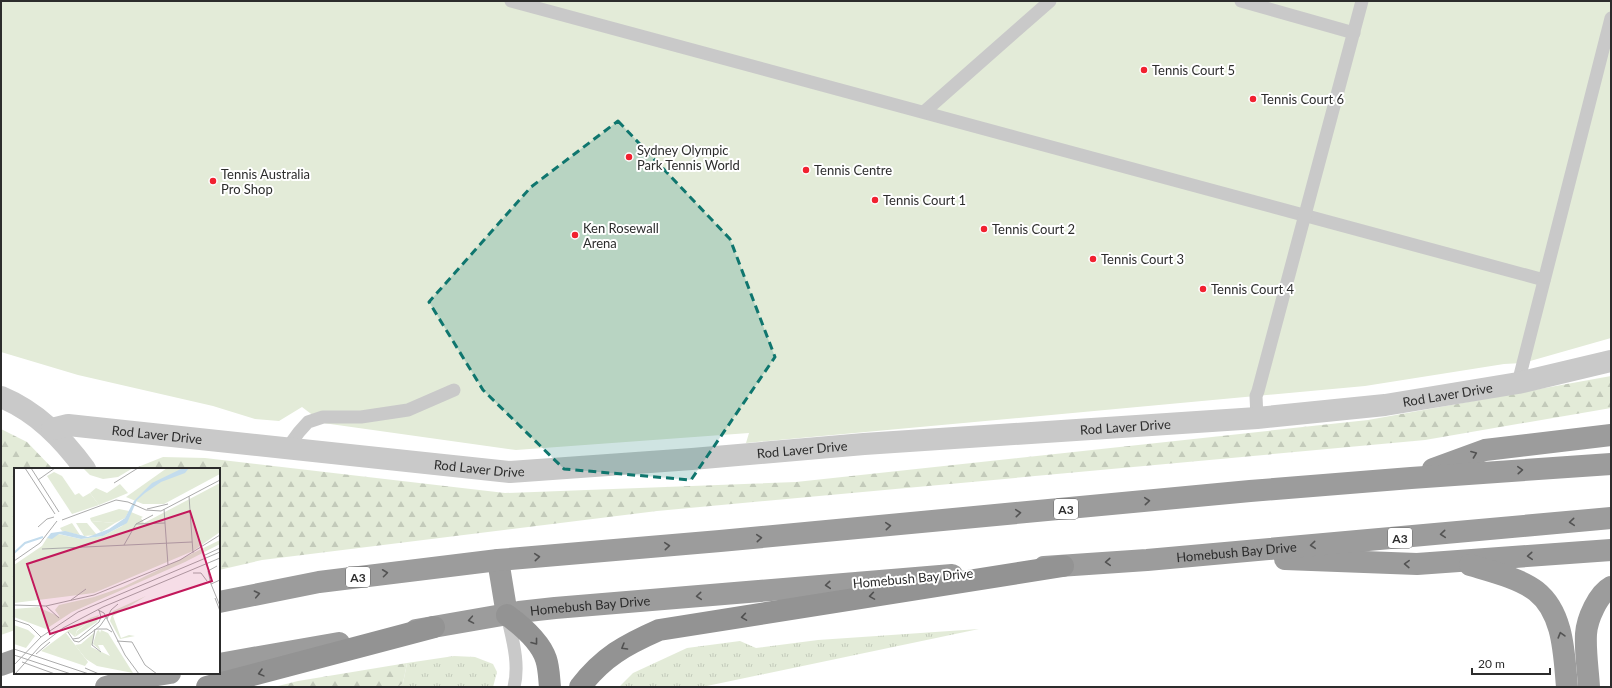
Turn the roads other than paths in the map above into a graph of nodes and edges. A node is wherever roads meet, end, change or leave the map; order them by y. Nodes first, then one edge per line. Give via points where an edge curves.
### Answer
1 (511, 1) edge
2 (1050, 1) edge
3 (1241, 1) edge
4 (1362, 1) edge
5 (1611, 18) edge
6 (1354, 33) junction
7 (924, 112) junction
8 (1304, 215) junction
9 (1544, 280) junction
10 (1611, 361) edge
11 (1518, 383) junction
12 (454, 390) dead end
13 (1, 397) edge
14 (1257, 418) junction
15 (52, 429) junction
16 (1611, 435) edge
17 (288, 447) junction
18 (1611, 464) edge
19 (84, 468) edge
20 (1411, 478) junction
21 (1611, 518) edge
22 (1611, 550) edge
23 (1190, 556) junction
24 (498, 560) junction
25 (1460, 561) junction
26 (1063, 566) junction
27 (1611, 587) edge
28 (220, 602) edge
29 (507, 615) junction
30 (434, 627) junction
31 (14, 660) edge
32 (220, 664) edge
33 (1, 665) edge
34 (164, 674) edge
35 (582, 683) edge
36 (106, 687) edge
37 (207, 687) edge
38 (514, 687) edge
39 (550, 687) edge
40 (1567, 687) edge
41 (1589, 687) edge

1 - 7 lane
2 - 7 lane
3 - 6 lane
4 - 6 lane
5 - 9 lane
6 - 8 lane
7 - 8 lane
8 - 9 lane
8 - 14 lane via 1256,396
9 - 11 lane
10 - 11 street, Rod Laver Drive
11 - 14 street, Rod Laver Drive via 1385,405
12 - 17 lane via 408,410 361,416 324,417 308,422
13 - 15 street
14 - 17 street, Rod Laver Drive via 864,444 510,472
15 - 17 street, Rod Laver Drive via 68,425
15 - 19 street
20 -> 16 highway via 1484,450
20 -> 18 highway, A3
24 -> 20 highway, A3
21 -> 23 highway, Homebush Bay Drive / A3
22 -> 25 highway
25 -> 23 highway via 1417,564
23 -> 26 highway, Homebush Bay Drive / A3
28 -> 24 highway, A3 via 319,582
24 - 29 highway
40 -> 25 highway via 1562,638 1549,606 1536,591 1510,578
26 -> 29 highway, Homebush Bay Drive / A3 via 555,608
26 -> 35 highway via 659,630 616,652
27 - 41 highway via 1593,608 1586,634
29 -> 30 highway, Homebush Bay Drive / A3
29 - 38 lane via 516,657
29 -> 39 highway via 527,632 541,650 546,659
30 - 32 highway, Homebush Bay Drive / A3
30 -> 37 highway
31 - 33 highway
34 - 36 highway

